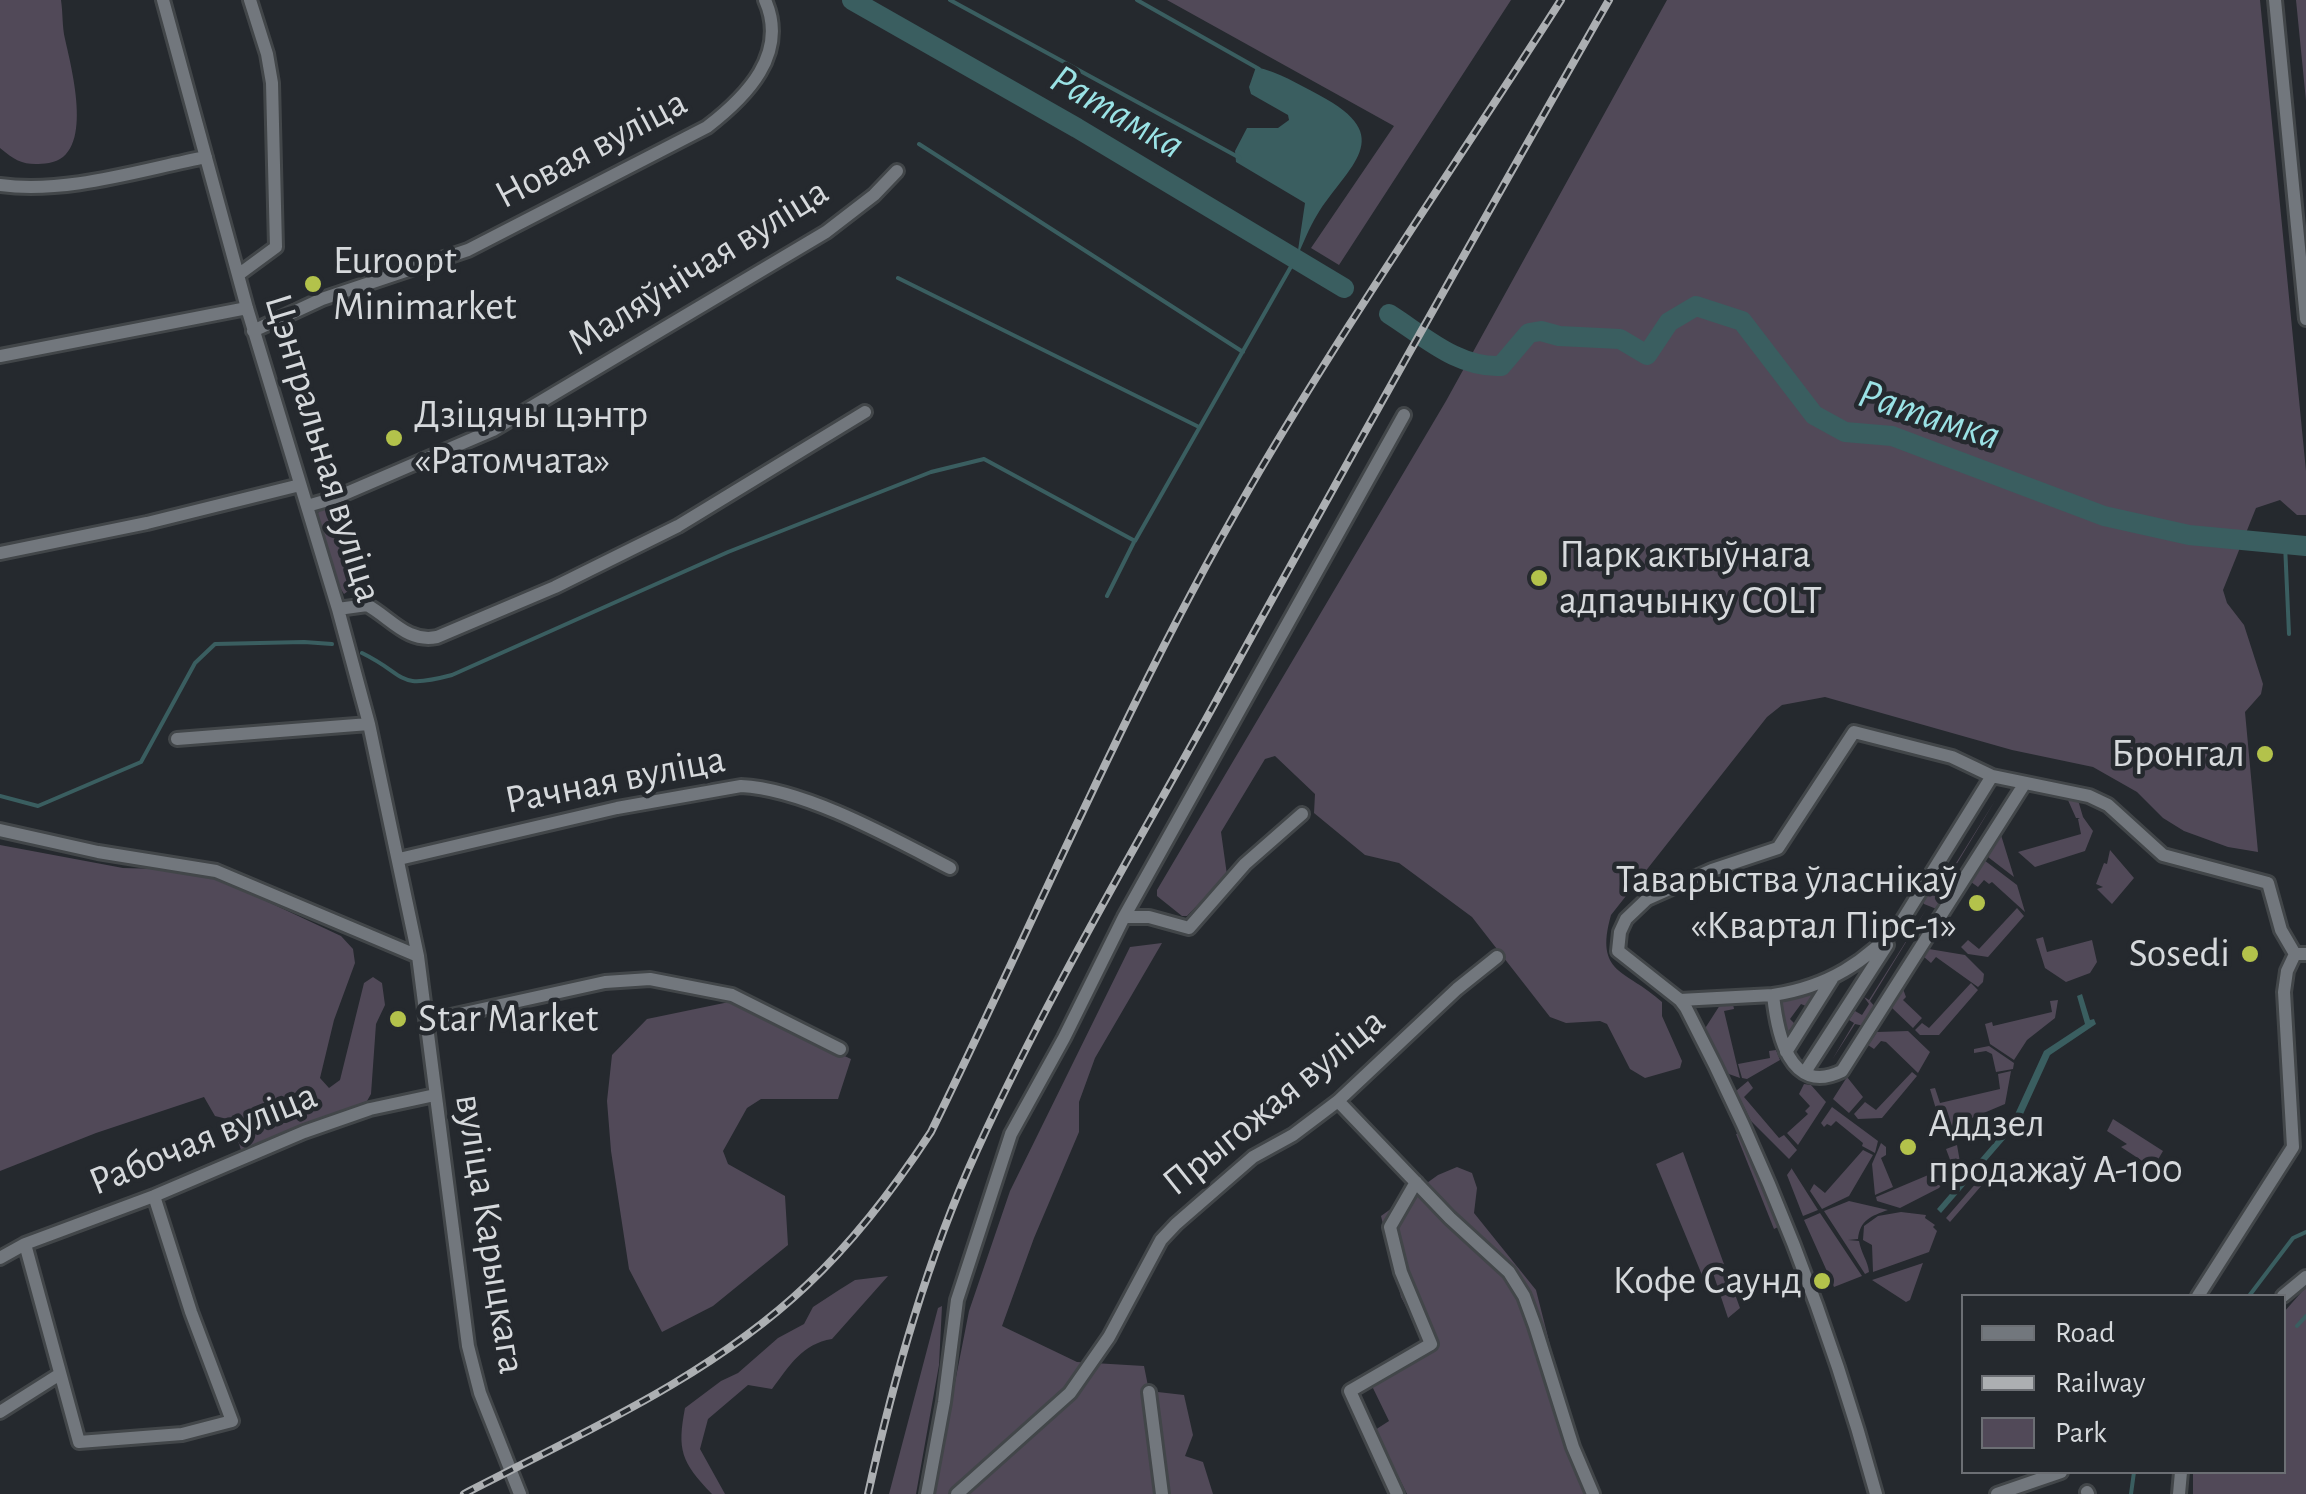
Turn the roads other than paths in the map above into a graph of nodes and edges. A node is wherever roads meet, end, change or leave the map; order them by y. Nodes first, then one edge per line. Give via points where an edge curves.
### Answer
1 (163, 0) edge
2 (250, 0) edge
3 (765, 0) edge
4 (2275, 0) edge
5 (206, 157) junction
6 (897, 170) dead end
7 (0, 186) edge
8 (238, 274) junction
9 (247, 308) junction
10 (2306, 318) edge
11 (253, 331) junction
12 (0, 356) edge
13 (865, 412) dead end
14 (1404, 415) dead end
15 (300, 484) junction
16 (307, 506) junction
17 (0, 554) edge
18 (338, 609) junction
19 (369, 724) junction
20 (177, 739) dead end
21 (1992, 776) junction
22 (2025, 783) junction
23 (1302, 814) dead end
24 (0, 830) edge
25 (399, 859) junction
26 (950, 868) dead end
27 (1124, 917) junction
28 (1902, 922) junction
29 (2301, 954) edge
30 (418, 956) junction
31 (1497, 957) dead end
32 (1834, 977) junction
33 (1774, 995) junction
34 (1680, 1000) junction
35 (428, 1021) junction
36 (840, 1049) dead end
37 (1786, 1052) junction
38 (1805, 1072) junction
39 (435, 1095) junction
40 (1338, 1100) junction
41 (1416, 1182) junction
42 (154, 1196) junction
43 (25, 1244) junction
44 (0, 1258) edge
45 (2306, 1277) edge
46 (2199, 1294) edge
47 (2285, 1294) edge
48 (60, 1374) junction
49 (1149, 1392) dead end
50 (0, 1412) edge
51 (2054, 1474) edge
52 (520, 1494) edge
53 (927, 1494) edge
54 (957, 1494) edge
55 (1162, 1494) edge
56 (1397, 1494) edge
57 (1593, 1494) edge
58 (1876, 1494) edge
59 (1997, 1494) edge

1 - 5 street, Цэнтральная вуліца
2 - 8 street via 272,83 276,247
3 - 11 street, Новая вуліца via 770,51 762,72 707,127 468,250 322,298
4 - 10 street
5 - 7 street via 67,184
5 - 8 street, Цэнтральная вуліца
6 - 16 street, Маляўнічая вуліца via 826,232 493,430
8 - 9 street, Цэнтральная вуліца
9 - 11 street, Цэнтральная вуліца
9 - 12 street
11 - 15 street, Цэнтральная вуліца
13 - 18 street via 678,526 438,637 408,635 367,605
14 - 27 street
15 - 16 street, Цэнтральная вуліца
15 - 17 street
16 - 18 street, Цэнтральная вуліца
18 - 19 street, Цэнтральная вуліца
19 - 20 street
19 - 25 street, Цэнтральная вуліца
21 - 22 street
21 - 28 street
21 - 34 street via 1854,732 1778,848 1702,874 1647,900 1626,919 1618,951
22 - 29 street via 2108,805 2163,856 2268,883 2282,930
22 - 38 street via 1842,1071 1820,1077
23 - 27 street via 1245,864 1189,928
24 - 30 street via 216,871
25 - 26 street, Рачная вуліца via 740,786 822,807
25 - 30 street, вуліца Карыцкага
27 - 53 street via 999,1165 956,1300
28 - 32 street via 1862,962
28 - 38 street
29 - 46 street via 2287,971 2284,992 2293,1147
30 - 35 street, вуліца Карыцкага
31 - 40 street, Прыгожая вуліца
32 - 33 street
32 - 37 street
33 - 34 street
33 - 37 street
34 - 58 street via 1770,1183 1818,1303
35 - 36 street via 605,982 650,980 732,996
35 - 39 street, вуліца Карыцкага
37 - 38 street
39 - 42 street, Рабочая вуліца via 304,1132
39 - 52 street, вуліца Карыцкага via 468,1346
40 - 41 street
40 - 54 street, Прыгожая вуліца via 1253,1157 1176,1224 1070,1393
41 - 56 street via 1390,1227 1431,1344 1350,1391
41 - 57 street via 1492,1253 1524,1296
42 - 43 street, Рабочая вуліца
42 - 48 street via 232,1421 182,1434 78,1442
43 - 44 street, Рабочая вуліца
43 - 48 street
45 - 47 street
48 - 50 street
49 - 55 street
51 - 59 street

